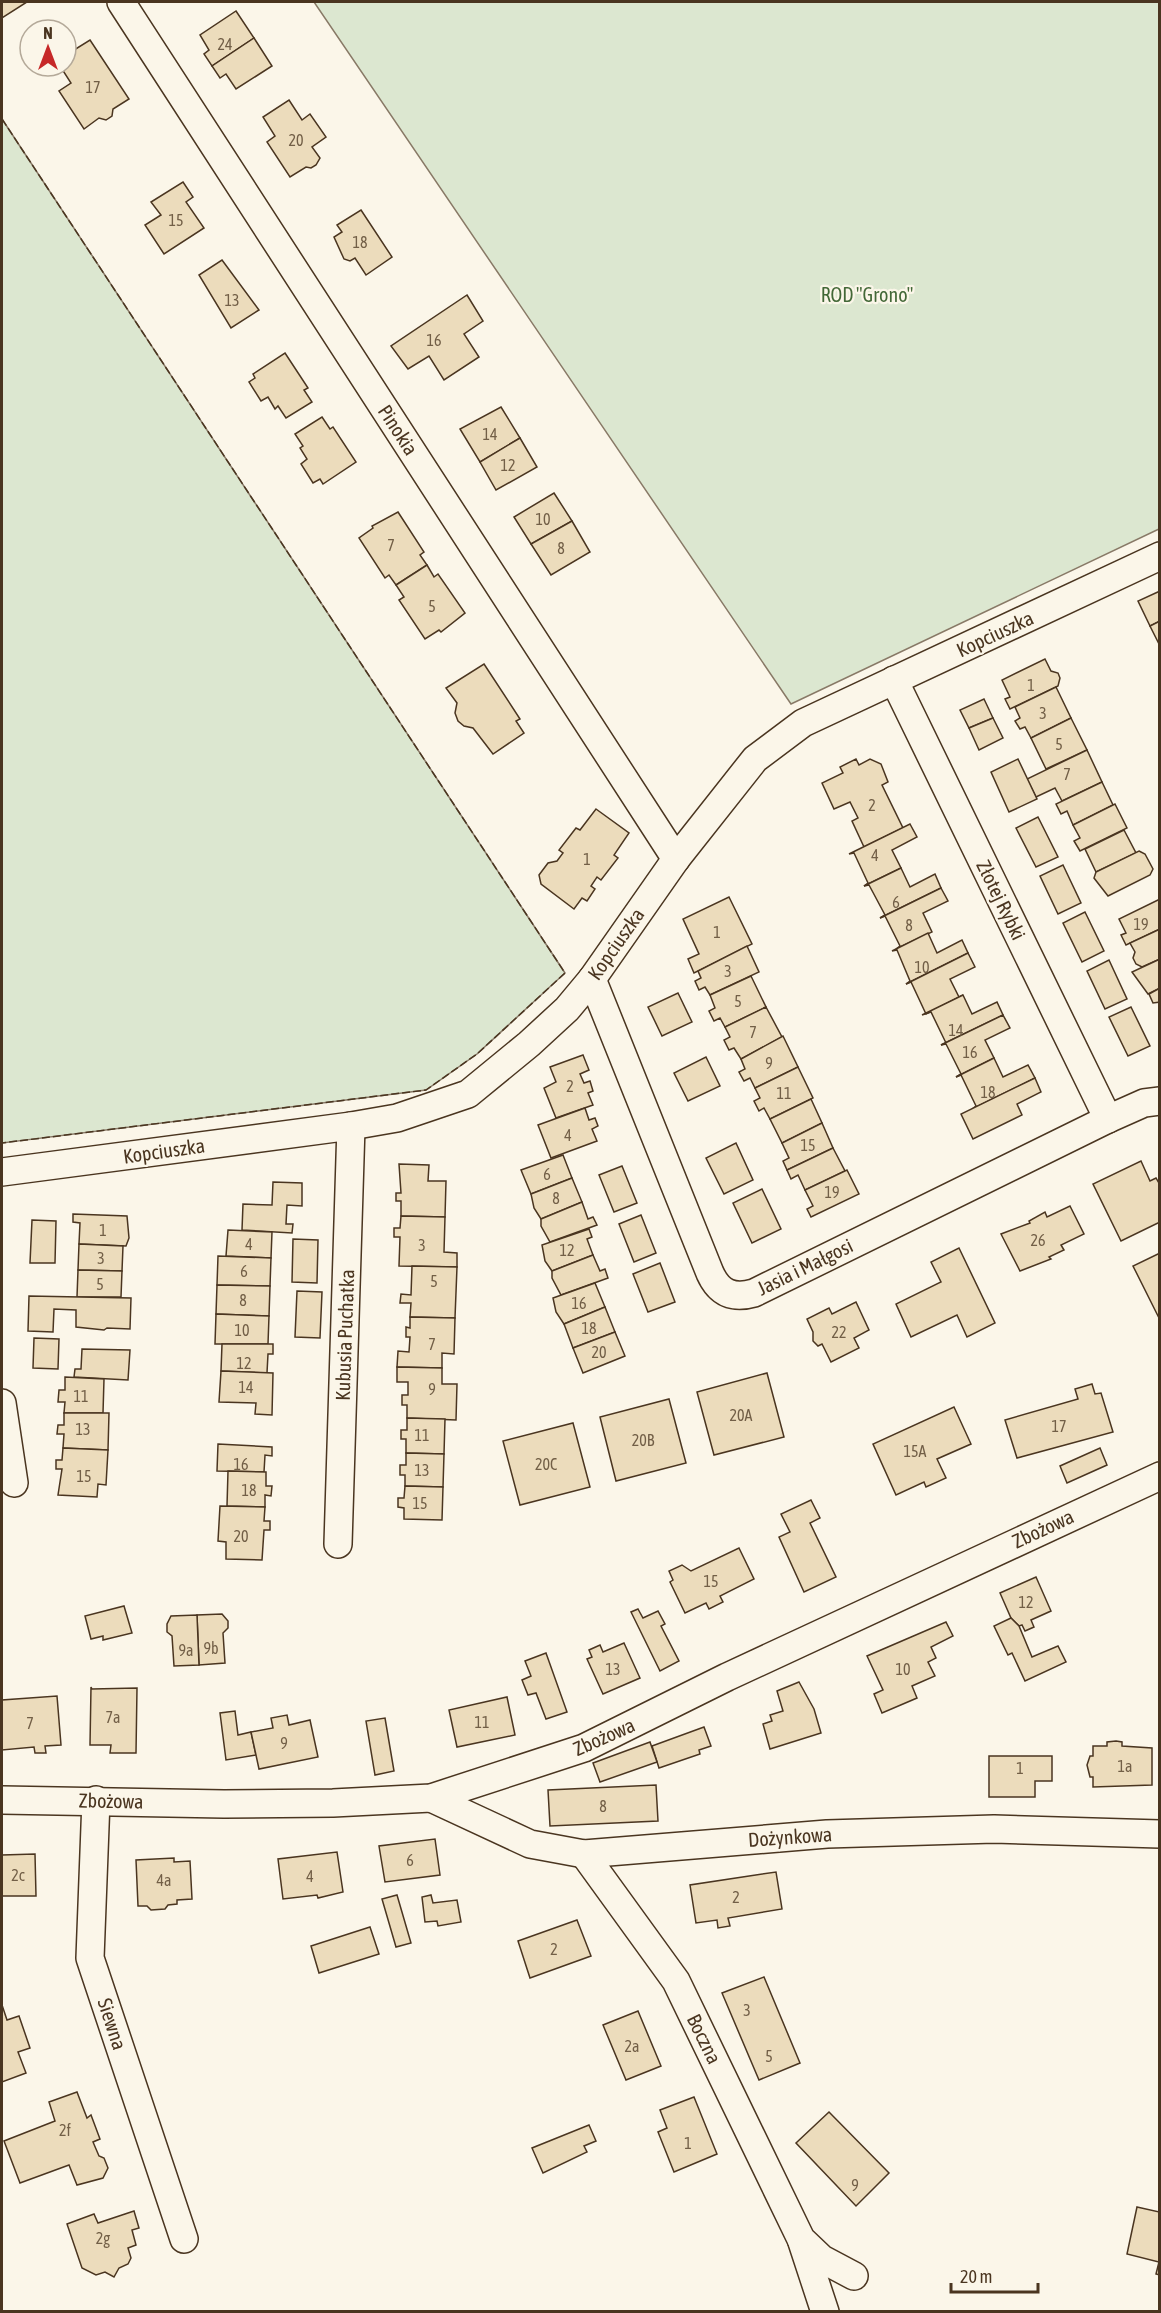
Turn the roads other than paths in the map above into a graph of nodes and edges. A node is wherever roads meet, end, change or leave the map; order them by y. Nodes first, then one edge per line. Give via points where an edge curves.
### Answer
1 (121, 2) edge
2 (1160, 556) edge
3 (894, 680) junction
4 (676, 859) junction
5 (592, 979) junction
6 (1160, 1101) edge
7 (1108, 1119) junction
8 (351, 1126) junction
9 (2, 1172) edge
10 (2, 1403) edge
11 (1160, 1476) edge
12 (14, 1483) dead end
13 (338, 1544) dead end
14 (431, 1798) junction
15 (2, 1800) edge
16 (96, 1800) junction
17 (1160, 1834) edge
18 (584, 1854) junction
19 (184, 2239) dead end
20 (801, 2239) junction
21 (854, 2276) dead end
22 (825, 2312) edge

1 - 4 street, Pinokia
2 - 3 street, Kopciuszka
3 - 4 street, Kopciuszka via 803,723 755,759
3 - 7 street, Złotej Rybki
4 - 5 street, Kopciuszka
5 - 7 street, Jasia i Małgosi via 716,1286 740,1297
5 - 8 street, Kopciuszka via 567,1009 468,1094 397,1119
6 - 7 street, Jasia i Małgosi via 1144,1103
8 - 9 street, Kopciuszka
8 - 13 street, Kubusia Puchatka
10 - 12 street
11 - 14 street, Zbożowa via 727,1677 584,1748
14 - 16 street, Zbożowa via 322,1803
14 - 18 street, Dożynkowa via 530,1844
15 - 16 street, Zbożowa
16 - 19 street, Siewna via 90,1958
17 - 18 street, Dożynkowa via 994,1829 827,1834
18 - 20 street, Boczna via 676,1981
20 - 21 street, Boczna via 822,2259
20 - 22 street, Boczna

